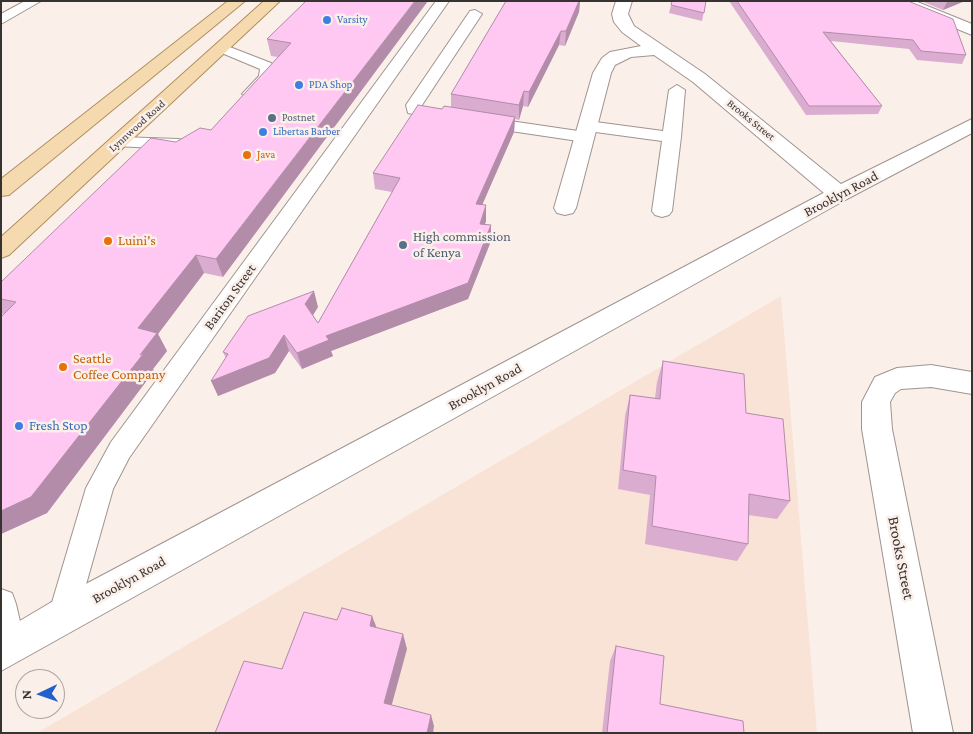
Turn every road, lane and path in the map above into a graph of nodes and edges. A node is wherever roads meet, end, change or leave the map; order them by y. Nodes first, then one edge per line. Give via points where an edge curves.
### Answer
1 (35, 1) edge
2 (238, 1) edge
3 (273, 1) edge
4 (443, 1) edge
5 (624, 1) edge
6 (901, 1) edge
7 (475, 14) dead end
8 (1, 20) edge
9 (972, 30) edge
10 (222, 48) junction
11 (660, 49) junction
12 (677, 90) dead end
13 (240, 104) edge
14 (972, 125) edge
15 (586, 131) junction
16 (672, 137) junction
17 (120, 142) junction
18 (193, 143) edge
19 (1, 190) edge
20 (839, 194) junction
21 (565, 208) dead end
22 (662, 211) dead end
23 (1, 250) edge
24 (972, 383) edge
25 (1, 604) edge
26 (63, 616) junction
27 (6, 651) edge
28 (933, 733) edge

1 - 8 lane
2 - 19 main road
3 - 10 main road, Lynnwood Road
4 - 26 lane, Bariton Street via 120,450 100,488
5 - 11 street, Brooks Street via 620,14 622,22
6 - 9 street
7 - 15 lane via 414,105 414,110 463,119
10 - 13 lane via 266,66 268,70 266,77
10 - 17 main road, Lynnwood Road
11 - 15 street via 629,52 608,62
11 - 20 street, Brooks Street
12 - 16 lane
14 - 20 street, Brooklyn Road
15 - 16 lane
15 - 21 street
16 - 22 lane
17 - 18 lane
17 - 23 main road, Lynnwood Road
20 - 26 street, Brooklyn Road
24 - 28 street, Brooks Street via 931,376 897,379 885,385 876,402 877,429
25 - 27 lane
26 - 27 street, Brooklyn Road

